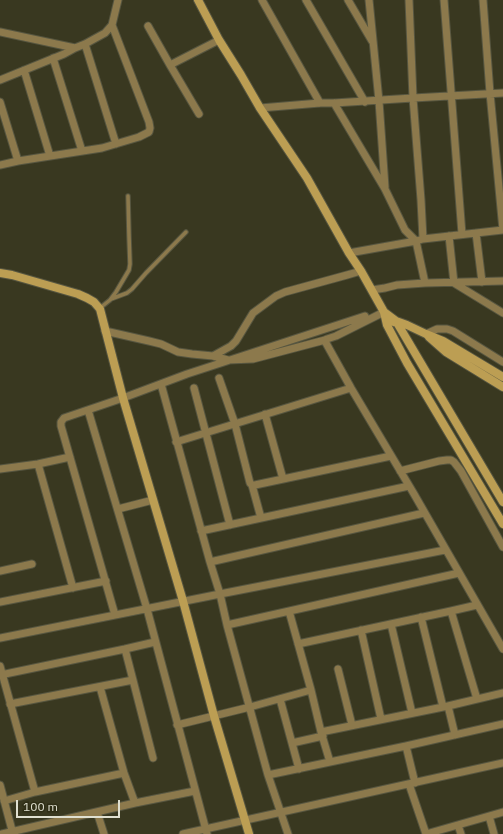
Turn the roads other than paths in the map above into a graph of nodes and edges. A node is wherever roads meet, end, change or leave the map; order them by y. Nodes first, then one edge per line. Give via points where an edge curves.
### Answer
1 (118, 0) edge
2 (198, 0) edge
3 (262, 0) edge
4 (306, 0) edge
5 (348, 0) edge
6 (369, 0) edge
7 (409, 0) edge
8 (444, 0) edge
9 (483, 0) edge
10 (112, 25) junction
11 (148, 26) dead end
12 (0, 32) edge
13 (219, 40) junction
14 (373, 43) junction
15 (85, 44) junction
16 (74, 48) junction
17 (53, 58) junction
18 (170, 65) junction
19 (24, 70) junction
20 (0, 80) edge
21 (490, 93) junction
22 (503, 93) edge
23 (451, 96) junction
24 (413, 98) junction
25 (379, 101) junction
26 (0, 102) edge
27 (365, 102) junction
28 (320, 103) junction
29 (334, 104) junction
30 (260, 108) junction
31 (199, 114) dead end
32 (116, 144) junction
33 (82, 151) junction
34 (50, 156) junction
35 (18, 161) junction
36 (0, 165) edge
37 (385, 189) junction
38 (128, 196) dead end
39 (503, 230) edge
40 (186, 232) dead end
41 (476, 233) junction
42 (462, 234) junction
43 (449, 236) junction
44 (419, 240) junction
45 (349, 253) junction
46 (360, 271) junction
47 (0, 273) edge
48 (503, 281) edge
49 (482, 282) junction
50 (424, 283) junction
51 (454, 283) junction
52 (372, 290) junction
53 (110, 300) junction
54 (100, 309) junction
55 (384, 312) junction
56 (503, 313) edge
57 (365, 316) dead end
58 (396, 321) junction
59 (387, 325) junction
60 (105, 331) junction
61 (426, 334) junction
62 (325, 340) junction
63 (212, 356) junction
64 (228, 360) junction
65 (503, 362) edge
66 (503, 377) edge
67 (219, 378) dead end
68 (160, 384) junction
69 (503, 387) edge
70 (194, 388) dead end
71 (351, 388) junction
72 (123, 398) junction
73 (88, 410) junction
74 (265, 414) junction
75 (234, 424) junction
76 (205, 433) junction
77 (176, 442) junction
78 (461, 453) junction
79 (391, 456) junction
80 (70, 457) junction
81 (451, 460) junction
82 (38, 464) junction
83 (0, 469) edge
84 (400, 471) junction
85 (283, 479) junction
86 (252, 485) junction
87 (409, 486) junction
88 (153, 500) junction
89 (503, 502) edge
90 (118, 509) junction
91 (424, 513) junction
92 (261, 518) junction
93 (503, 524) edge
94 (230, 525) junction
95 (201, 531) junction
96 (503, 547) edge
97 (445, 550) junction
98 (210, 562) junction
99 (32, 564) dead end
100 (0, 571) edge
101 (459, 573) junction
102 (106, 581) junction
103 (74, 588) junction
104 (220, 594) junction
105 (183, 601) junction
106 (0, 602) edge
107 (477, 605) junction
108 (147, 609) junction
109 (289, 611) junction
110 (451, 611) junction
111 (115, 615) junction
112 (422, 617) junction
113 (391, 624) junction
114 (227, 625) junction
115 (361, 630) junction
116 (0, 638) edge
117 (155, 642) junction
118 (298, 644) junction
119 (503, 649) edge
120 (125, 650) junction
121 (0, 666) edge
122 (338, 669) dead end
123 (1, 675) edge
124 (133, 680) junction
125 (100, 687) junction
126 (311, 690) junction
127 (503, 693) edge
128 (477, 698) junction
129 (280, 699) junction
130 (10, 704) junction
131 (446, 706) junction
132 (250, 707) junction
133 (412, 713) junction
134 (214, 716) junction
135 (382, 719) junction
136 (503, 724) edge
137 (177, 725) junction
138 (352, 726) junction
139 (322, 734) junction
140 (455, 735) junction
141 (292, 743) junction
142 (406, 746) junction
143 (153, 758) dead end
144 (330, 762) junction
145 (503, 763) edge
146 (299, 769) junction
147 (124, 773) junction
148 (268, 775) junction
149 (412, 783) junction
150 (0, 784) edge
151 (195, 791) junction
152 (35, 792) junction
153 (4, 801) junction
154 (135, 803) junction
155 (98, 812) junction
156 (281, 812) junction
157 (503, 812) edge
158 (489, 816) junction
159 (245, 821) junction
160 (458, 825) junction
161 (206, 832) edge
162 (12, 833) edge
163 (2, 834) edge
164 (104, 834) edge
165 (183, 834) edge
166 (249, 834) edge
167 (288, 834) edge
168 (426, 834) edge
169 (461, 834) edge
170 (494, 834) edge

1 - 10 street
2 - 13 street
3 - 28 street
4 - 27 street
5 - 14 street
6 - 14 street
7 - 24 street
8 - 23 street
9 - 21 street
10 - 15 street via 105,33
10 - 32 street via 150,128 149,132 139,137
11 - 18 street
12 - 16 street
13 - 18 street
13 - 30 street
14 - 25 street
15 - 16 street
15 - 32 street
16 - 17 street
17 - 19 street
17 - 33 street
18 - 31 street
19 - 20 street
19 - 34 street
21 - 22 street
21 - 23 street
21 - 39 street
23 - 24 street
23 - 42 street
24 - 25 street
24 - 44 street via 421,200
25 - 27 street
25 - 37 street
26 - 35 street
27 - 29 street
28 - 29 street
28 - 30 street
29 - 37 street
30 - 45 street via 307,178
32 - 33 street
33 - 34 street
34 - 35 street
35 - 36 street
37 - 44 street via 405,230
38 - 53 lane via 130,264
39 - 41 street
40 - 53 lane via 132,289
41 - 42 street
41 - 49 street
42 - 43 street
43 - 44 street
43 - 51 street
44 - 45 street
44 - 50 street
45 - 46 street
46 - 52 street
46 - 63 street via 276,296 253,313 231,346
47 - 54 street via 78,294 94,302
48 - 49 street
49 - 51 street
50 - 51 street
50 - 52 street
51 - 56 street
52 - 55 street
53 - 54 lane
54 - 60 street
55 - 58 street
55 - 59 street
55 - 62 street
57 - 64 street
58 - 59 street
58 - 61 street
58 - 89 street
59 - 78 street
60 - 63 street via 161,344 178,352
60 - 72 street
61 - 65 street via 437,329 453,331
61 - 66 street via 443,341
61 - 69 street via 446,352
62 - 64 street via 253,359
62 - 71 street
63 - 64 street
64 - 68 street
67 - 75 street
68 - 72 street
68 - 77 street
70 - 76 street
71 - 74 street
71 - 79 street
72 - 73 street
72 - 88 street
73 - 80 street via 64,418 61,422
73 - 90 street
74 - 75 street
74 - 85 street
75 - 76 street
75 - 86 street
76 - 77 street
76 - 94 street
77 - 95 street
78 - 81 street
78 - 93 street
79 - 84 street
79 - 85 street
80 - 82 street
80 - 102 street
81 - 84 street
81 - 96 street via 461,471
82 - 83 street
82 - 103 street
84 - 87 street
85 - 86 street
86 - 92 street
87 - 91 street
87 - 92 street
88 - 90 street
88 - 105 street
90 - 108 street
91 - 97 street
91 - 98 street
92 - 94 street
94 - 95 street
95 - 98 street
97 - 101 street
97 - 104 street
98 - 104 street
99 - 100 street
101 - 107 street
101 - 109 street
102 - 103 street
102 - 111 street
103 - 106 street
104 - 105 street
104 - 114 street
105 - 108 street
105 - 134 street
107 - 110 street
107 - 119 street
108 - 111 street
108 - 117 street
109 - 114 street
109 - 118 street
110 - 112 street
110 - 128 street
111 - 116 street
112 - 113 street
112 - 131 street
113 - 115 street
113 - 133 street
114 - 132 street
115 - 118 street
115 - 135 street
117 - 120 street
117 - 137 street
118 - 126 street
120 - 123 street
120 - 124 street
121 - 123 street
122 - 138 street
123 - 130 street
124 - 125 street
124 - 143 street
125 - 130 street
125 - 147 street
126 - 129 street
126 - 139 street
127 - 128 street
128 - 131 street
129 - 132 street
129 - 141 street
130 - 152 street
131 - 133 street
131 - 140 street
132 - 134 street
132 - 148 street
133 - 135 street
134 - 137 street
134 - 159 street
135 - 138 street
136 - 140 street
137 - 151 street
138 - 139 street
139 - 141 street
139 - 144 street
140 - 142 street
141 - 146 street
142 - 144 street
142 - 149 street
144 - 146 street
145 - 149 street
146 - 148 street
147 - 152 street
147 - 154 street
148 - 156 street
149 - 156 street
149 - 168 street
150 - 153 street
151 - 154 street
151 - 161 street
152 - 153 street
153 - 162 street
154 - 155 street
155 - 162 street
155 - 164 street
156 - 159 street
156 - 167 street
157 - 158 street
158 - 160 street
158 - 170 street
159 - 161 street
159 - 166 street
160 - 168 street
160 - 169 street
161 - 165 street
162 - 163 street

